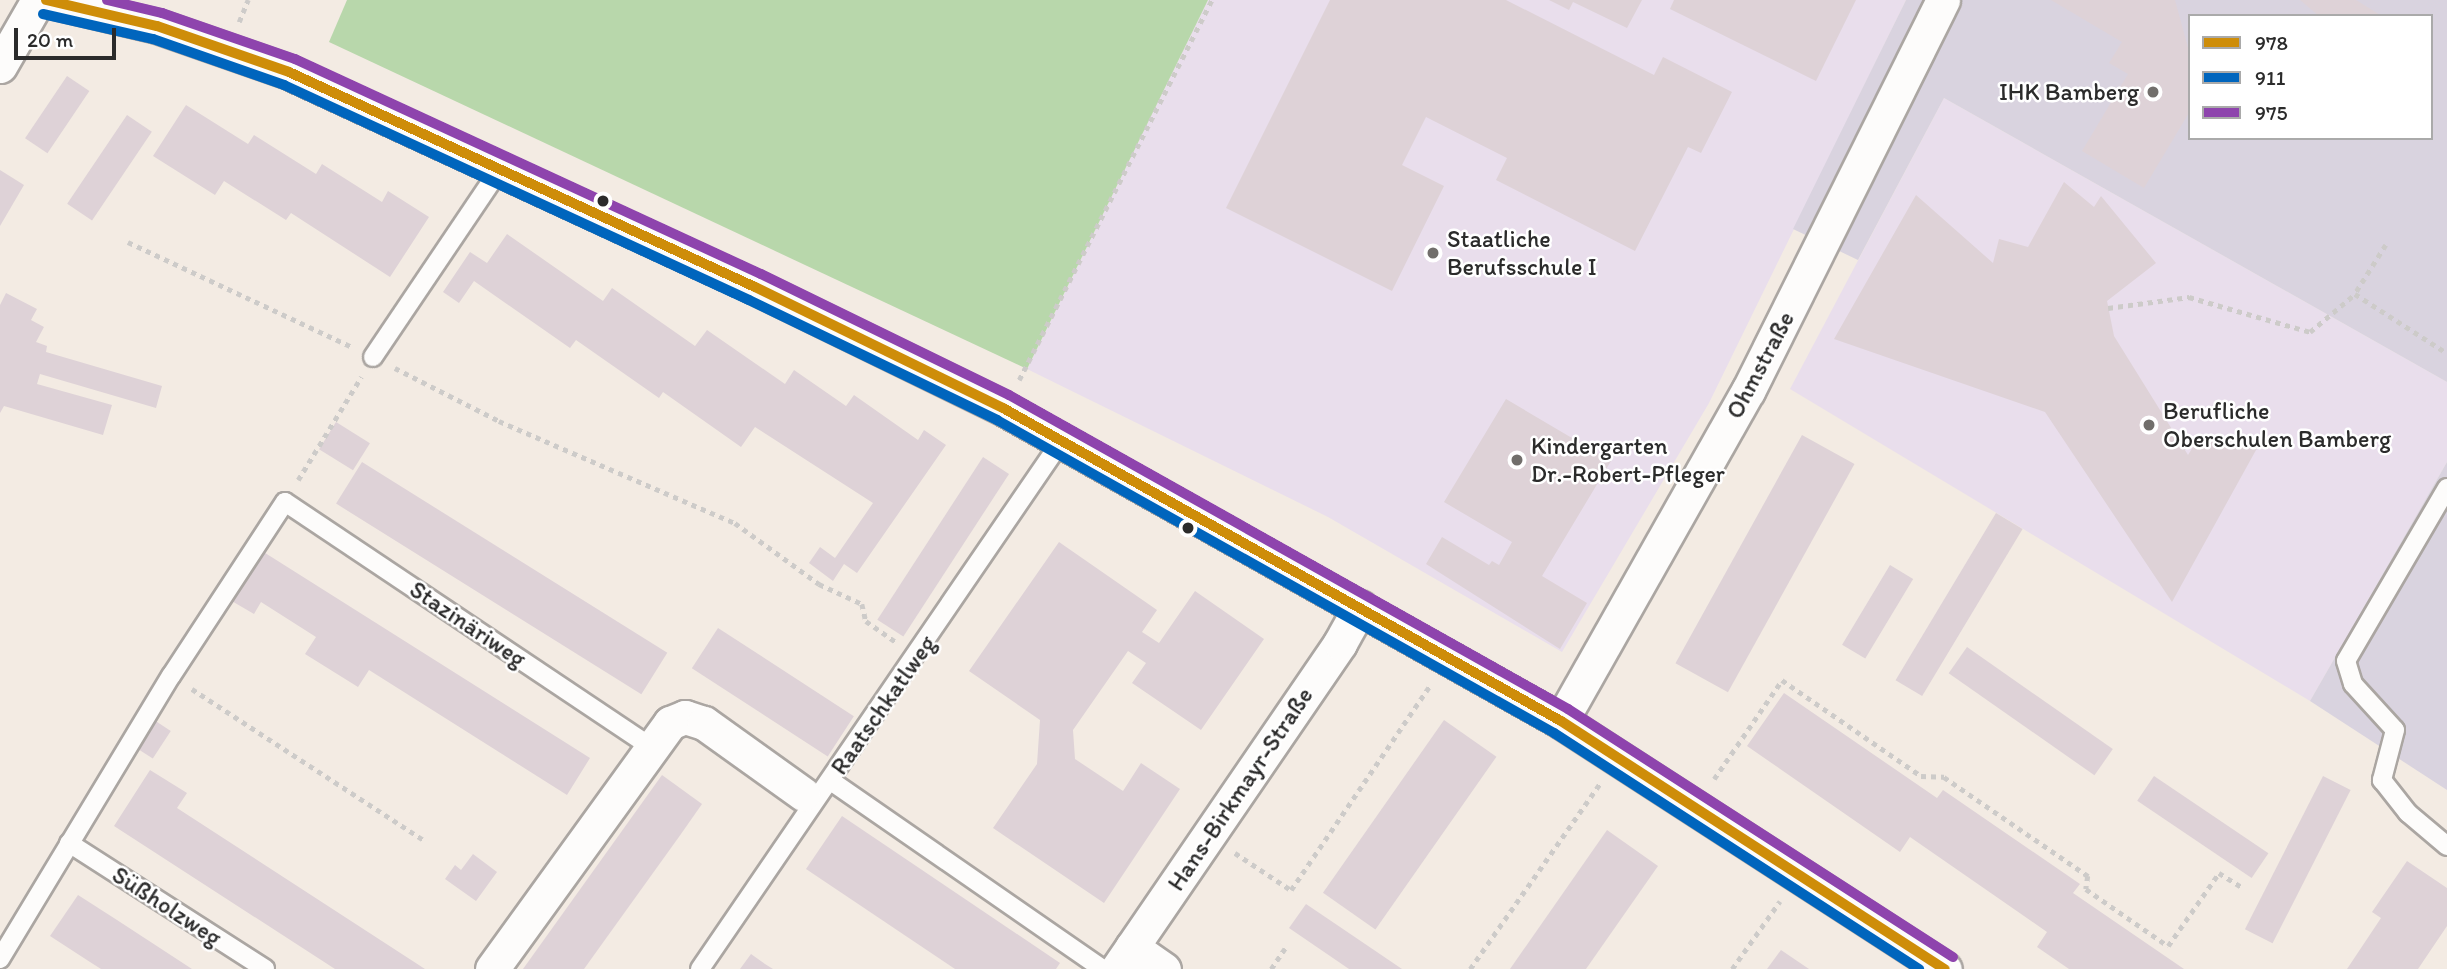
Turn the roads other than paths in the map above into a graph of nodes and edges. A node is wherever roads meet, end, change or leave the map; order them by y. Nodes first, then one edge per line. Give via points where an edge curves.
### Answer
1 (38, 0) edge
2 (46, 0) edge
3 (1943, 0) edge
4 (0, 66) edge
5 (500, 169) junction
6 (373, 357) road end
7 (1062, 440) junction
8 (2447, 488) edge
9 (1360, 607) junction
10 (1561, 721) junction
11 (651, 747) junction
12 (816, 793) junction
13 (69, 843) junction
14 (2447, 846) edge
15 (0, 958) edge
16 (1124, 958) edge
17 (265, 969) edge
18 (492, 969) edge
19 (700, 969) edge
20 (1103, 969) edge
21 (1164, 969) edge
22 (1945, 969) edge

1 - 4 street
2 - 5 street via 157,26 289,72
3 - 10 street, Ohmstraße via 1748,391
5 - 6 lane
5 - 7 street
7 - 9 street
7 - 12 lane, Raatschkatlweg via 917,657
8 - 14 lane via 2346,661 2353,684 2395,730 2382,780 2408,813
9 - 10 street
9 - 16 street, Hans-Birkmayr-Straße
10 - 22 street
11 - 12 street via 670,723 685,717 704,723
11 - 13 lane, Stazinäriweg via 285,502
11 - 18 street
12 - 19 lane, Raatschkatlweg
12 - 20 lane
13 - 15 lane
13 - 17 lane, Süßholzweg
16 - 21 street

